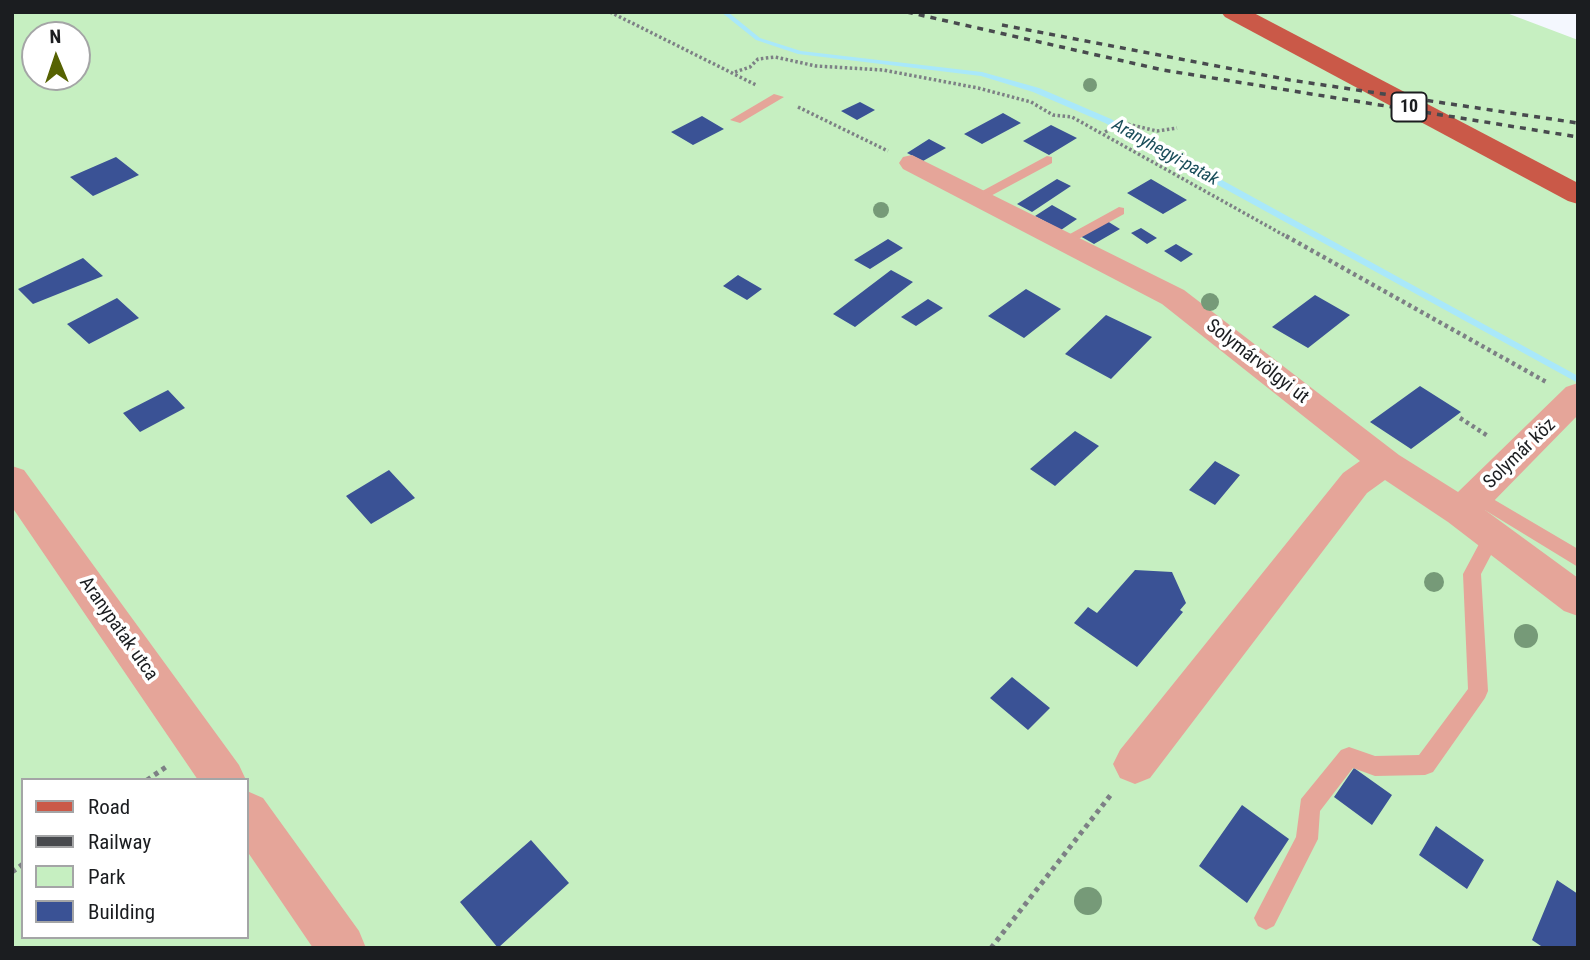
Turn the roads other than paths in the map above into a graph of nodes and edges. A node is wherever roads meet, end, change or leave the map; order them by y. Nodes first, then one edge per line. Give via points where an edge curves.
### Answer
1 (1233, 12) edge
2 (778, 97) dead end
3 (736, 120) dead end
4 (1047, 160) dead end
5 (912, 163) dead end
6 (1578, 195) edge
7 (980, 196) junction
8 (1119, 211) dead end
9 (1066, 240) junction
10 (1577, 397) edge
11 (1387, 464) junction
12 (12, 479) edge
13 (1469, 504) junction
14 (1492, 536) junction
15 (1578, 559) edge
16 (1578, 600) edge
17 (1135, 764) road end
18 (223, 778) edge
19 (248, 814) edge
20 (1266, 918) dead end
21 (342, 948) edge

1 - 6 main road, 10
2 - 3 lane
4 - 7 lane
5 - 7 street, Solymárvölgyi út
7 - 9 street, Solymárvölgyi út
8 - 9 lane
9 - 11 street, Solymárvölgyi út via 1173,297
10 - 13 street, Solymár köz
11 - 13 street, Solymárvölgyi út
11 - 17 street via 1355,483
12 - 18 street, Aranypatak utca
13 - 14 street, Solymárvölgyi út
13 - 15 lane
14 - 16 street, Solymárvölgyi út
14 - 20 lane via 1472,574 1478,691 1424,765 1375,766 1349,757 1309,807 1307,839
19 - 21 street

